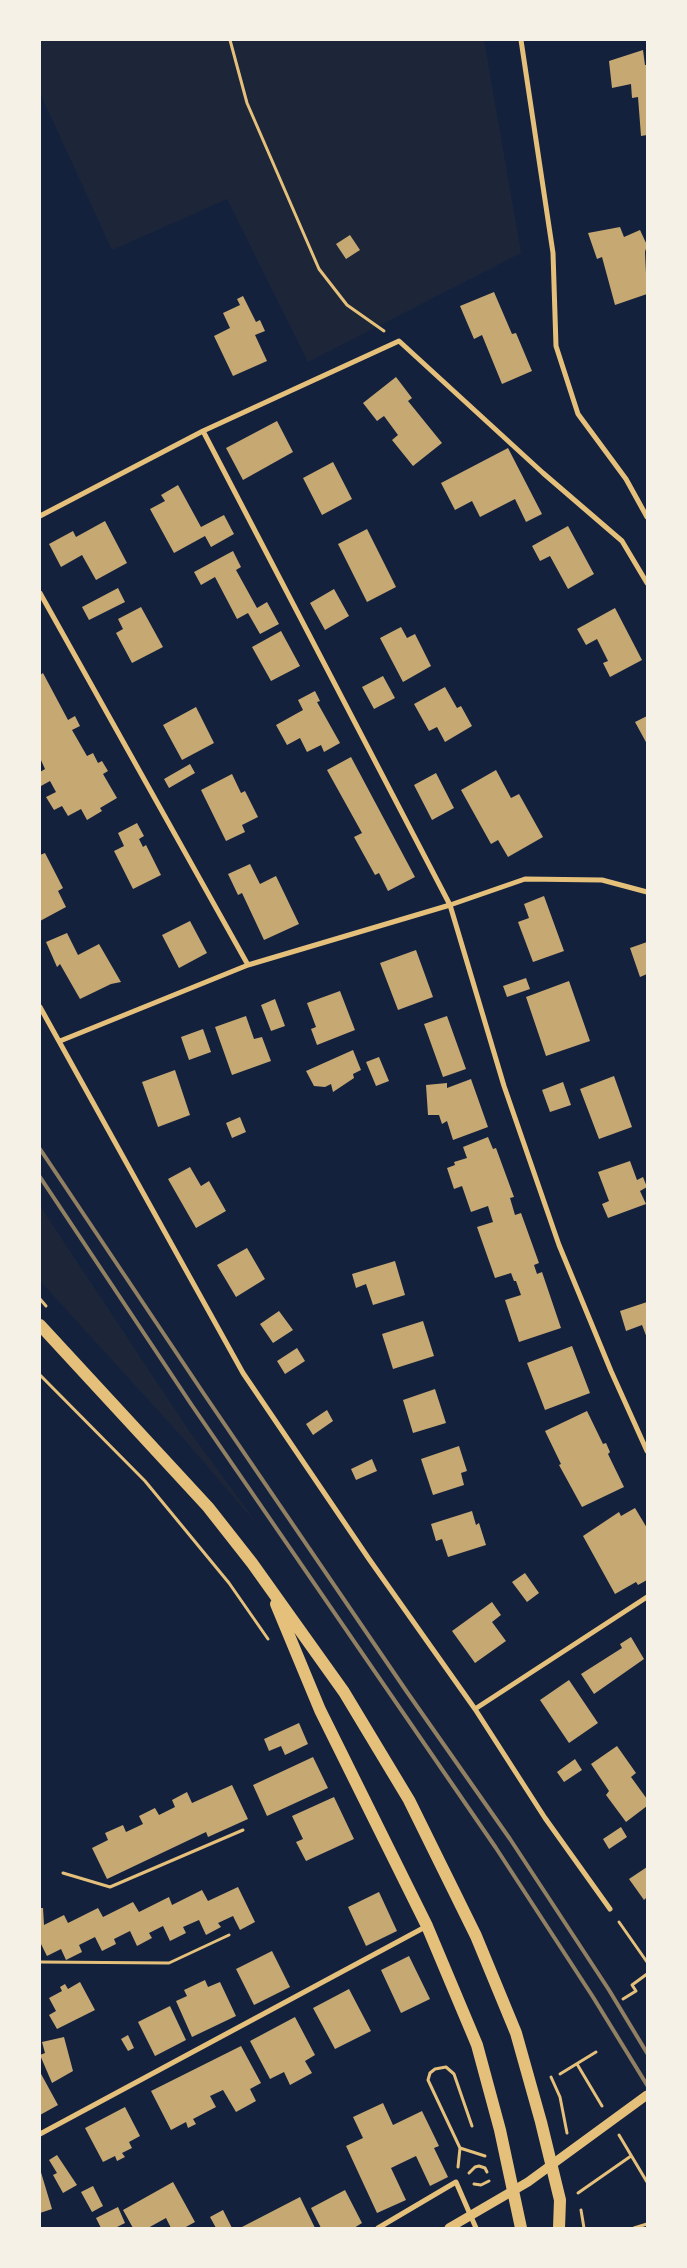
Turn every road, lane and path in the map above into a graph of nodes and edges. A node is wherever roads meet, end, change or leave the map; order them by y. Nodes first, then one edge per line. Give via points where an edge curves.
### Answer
1 (230, 40) edge
2 (521, 40) edge
3 (399, 341) junction
4 (203, 432) junction
5 (40, 516) edge
6 (647, 517) edge
7 (647, 583) edge
8 (40, 594) edge
9 (647, 892) edge
10 (450, 905) junction
11 (248, 964) junction
12 (40, 1007) edge
13 (60, 1040) junction
14 (40, 1325) edge
15 (40, 1375) edge
16 (647, 1451) edge
17 (267, 1583) junction
18 (647, 1596) edge
19 (272, 1646) dead end
20 (475, 1709) junction
21 (244, 1830) dead end
22 (63, 1873) dead end
23 (610, 1909) joint
24 (427, 1926) junction
25 (229, 1935) dead end
26 (40, 1962) edge
27 (647, 1962) edge
28 (647, 1974) edge
29 (623, 1999) dead end
30 (596, 2052) dead end
31 (560, 2074) dead end
32 (647, 2095) edge
33 (472, 2126) dead end
34 (40, 2134) edge
35 (490, 2157) dead end
36 (487, 2173) dead end
37 (492, 2180) dead end
38 (647, 2182) edge
39 (578, 2194) dead end
40 (647, 2224) edge
41 (378, 2228) edge
42 (449, 2228) edge
43 (476, 2228) edge
44 (521, 2228) edge
45 (559, 2228) edge
46 (634, 2228) edge

1 - 3 path via 247,103 320,269 347,305
2 - 6 street via 552,253 556,346 578,414 626,479
3 - 4 street
3 - 7 street via 622,541
4 - 5 street
4 - 10 street
8 - 11 street
9 - 10 street via 602,880 526,879
10 - 11 street
10 - 16 street via 504,1086 559,1245
11 - 13 street
12 - 13 street
13 - 20 street via 243,1373
14 - 17 main road via 208,1507
15 - 19 path via 145,1481 229,1584
17 - 24 main road via 320,1710
17 - 45 main road via 344,1692 399,1784 476,1936 516,2033 542,2122 560,2200
18 - 20 street
20 - 23 street via 545,1818
21 - 22 path via 110,1887
23 - 27 path
24 - 34 street
24 - 44 main road via 476,2045 500,2130
25 - 26 path via 169,1963
28 - 29 path via 632,1985 636,1991
30 - 31 path
32 - 42 street via 528,2182
33 - 35 path via 454,2074 446,2067 435,2069 428,2080 460,2148
36 - 37 path via 485,2168 476,2166 470,2170 469,2178 479,2185
38 - 39 path via 631,2156
40 - 46 path
41 - 43 street via 456,2182

